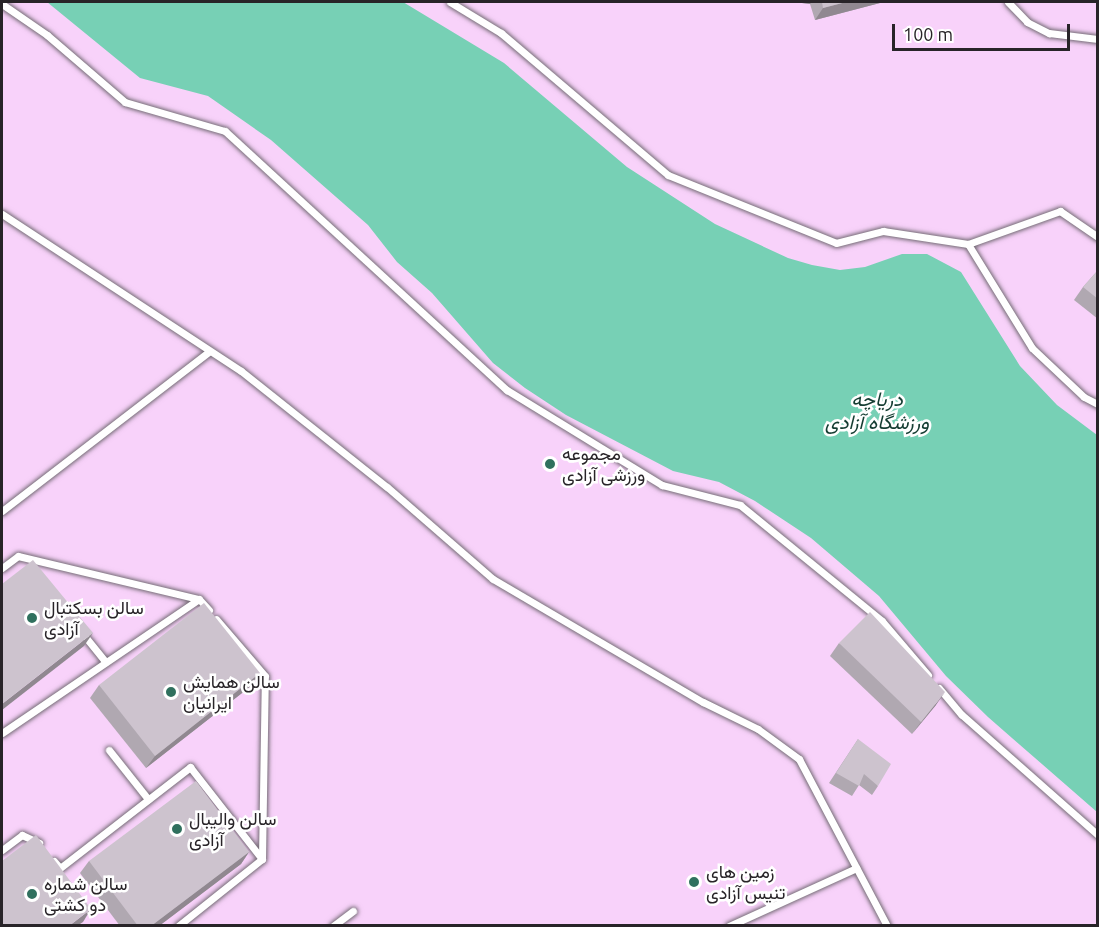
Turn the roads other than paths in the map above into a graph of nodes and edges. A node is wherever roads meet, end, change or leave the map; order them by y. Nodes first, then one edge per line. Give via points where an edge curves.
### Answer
1 (450, 2) edge
2 (1008, 2) edge
3 (2, 4) edge
4 (1098, 39) edge
5 (2, 214) edge
6 (1098, 237) edge
7 (968, 244) junction
8 (210, 351) junction
9 (1098, 404) edge
10 (2, 511) edge
11 (18, 555) junction
12 (26, 564) edge
13 (2, 568) edge
14 (199, 598) junction
15 (76, 626) edge
16 (106, 662) junction
17 (2, 733) edge
18 (109, 750) dead end
19 (148, 799) junction
20 (1098, 835) edge
21 (2, 850) edge
22 (262, 859) junction
23 (855, 868) junction
24 (353, 911) dead end
25 (178, 926) edge
26 (333, 926) edge
27 (729, 926) edge
28 (885, 926) edge

1 - 7 lane via 501,33 668,175 836,243 883,231
2 - 4 lane via 1027,22 1049,33
3 - 20 lane via 47,35 125,102 225,130 507,390 662,485 740,505 882,621 962,715
5 - 8 lane
6 - 7 lane via 1060,211
7 - 9 lane via 1032,348 1084,397
8 - 10 lane
8 - 23 lane via 387,487 493,579 703,702 758,729 799,759
11 - 12 lane
11 - 13 lane
11 - 14 lane
14 - 16 lane
14 - 22 lane via 265,676
15 - 16 lane
16 - 17 lane
18 - 19 lane
19 - 21 lane via 60,868 34,837 22,835
19 - 22 lane via 190,766
22 - 25 lane
23 - 27 lane
23 - 28 lane
24 - 26 lane

